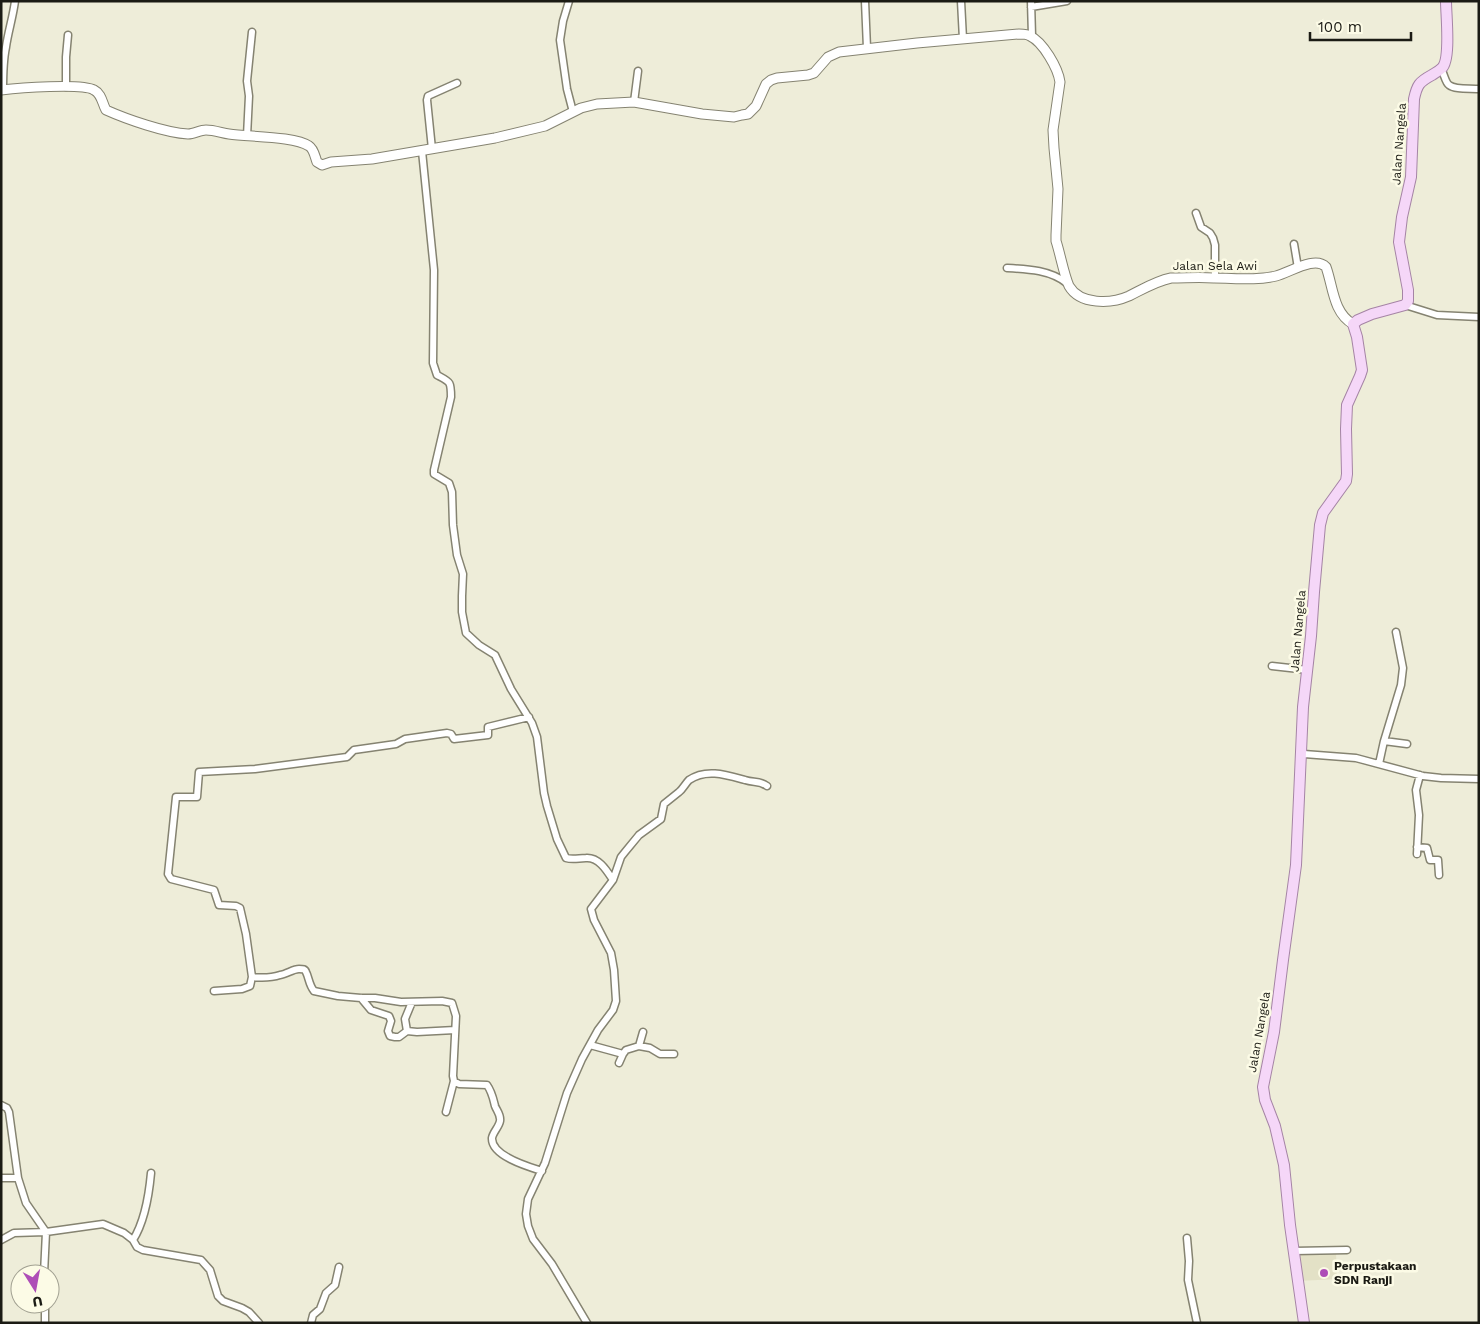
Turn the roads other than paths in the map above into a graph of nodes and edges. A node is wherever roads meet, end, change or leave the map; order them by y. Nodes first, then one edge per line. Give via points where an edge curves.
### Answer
1 (15, 1) edge
2 (568, 1) edge
3 (865, 1) edge
4 (961, 1) edge
5 (1067, 1) edge
6 (1446, 1) edge
7 (1031, 4) edge
8 (252, 32) dead end
9 (68, 35) dead end
10 (1032, 36) junction
11 (963, 39) junction
12 (868, 48) junction
13 (1441, 69) junction
14 (638, 71) dead end
15 (458, 83) dead end
16 (66, 87) junction
17 (1479, 89) edge
18 (2, 90) edge
19 (634, 102) junction
20 (573, 112) junction
21 (247, 136) junction
22 (432, 149) junction
23 (422, 151) junction
24 (1196, 214) dead end
25 (1294, 244) dead end
26 (1007, 268) dead end
27 (1298, 268) junction
28 (1215, 278) junction
29 (1069, 285) junction
30 (1405, 305) junction
31 (1479, 317) edge
32 (1353, 324) junction
33 (1396, 632) dead end
34 (1272, 666) dead end
35 (1308, 670) junction
36 (529, 717) junction
37 (1384, 740) junction
38 (1407, 744) dead end
39 (1301, 754) junction
40 (1379, 764) junction
41 (1420, 775) junction
42 (1479, 779) edge
43 (767, 786) dead end
44 (1439, 875) dead end
45 (613, 880) junction
46 (252, 977) junction
47 (214, 991) dead end
48 (361, 998) junction
49 (412, 1002) junction
50 (455, 1030) junction
51 (407, 1031) junction
52 (643, 1032) dead end
53 (590, 1045) junction
54 (639, 1046) junction
55 (623, 1054) junction
56 (674, 1054) dead end
57 (619, 1063) dead end
58 (454, 1081) junction
59 (1, 1106) edge
60 (446, 1112) dead end
61 (542, 1171) junction
62 (151, 1172) dead end
63 (1, 1178) edge
64 (18, 1178) junction
65 (46, 1232) junction
66 (1187, 1238) dead end
67 (1, 1240) edge
68 (132, 1240) junction
69 (1347, 1250) dead end
70 (1294, 1251) junction
71 (45, 1264) edge
72 (339, 1267) dead end
73 (259, 1323) edge
74 (311, 1323) edge
75 (587, 1323) edge
76 (1197, 1323) edge
77 (1304, 1323) edge

1 - 18 street via 5,50
2 - 20 street via 560,40
3 - 12 street
4 - 11 street
5 - 7 street
6 - 13 main road via 1447,47
7 - 10 street
8 - 21 street
9 - 16 street
10 - 11 street via 1019,34
10 - 29 street via 1056,67 1060,82 1053,130 1058,189 1056,241
11 - 12 street
12 - 19 street via 835,53 808,75 771,80 756,106 742,116 702,114
13 - 17 street via 1450,86
13 - 30 main road, Jalan Nangela via 1421,81 1414,99 1411,177 1399,242 1409,296
14 - 19 street
15 - 22 street via 428,96
16 - 18 street
16 - 21 street via 92,88 97,91 106,110 165,130 189,134 208,130
19 - 20 street via 597,104
20 - 22 street via 534,129
21 - 23 street via 285,138 307,144 322,165
22 - 23 street
23 - 36 street via 434,270 433,363 437,375 450,382 451,392 434,474 449,483 452,492 456,555 463,574 462,604 466,633 495,655 510,689
24 - 28 street via 1201,227 1213,238
25 - 27 street
26 - 29 street via 1046,273
27 - 28 street, Jalan Sela Awi via 1256,279
27 - 32 street, Jalan Sela Awi via 1315,263 1324,265 1341,313
28 - 29 street, Jalan Sela Awi via 1160,280 1124,297 1096,301 1076,294
30 - 31 street via 1437,315
30 - 32 main road via 1372,314
32 - 35 main road, Jalan Nangela via 1362,370 1347,405 1346,482 1323,513 1320,525
33 - 37 street via 1403,668
34 - 35 street
35 - 39 main road, Jalan Nangela
36 - 45 street via 537,737 544,794 563,854 572,860 596,860
36 - 46 street via 488,727 488,735 460,740 447,733 354,750 347,757 255,770 199,772 198,797 176,797 168,876 214,890 219,905 240,908
37 - 38 street
37 - 40 street
39 - 40 street via 1356,758
39 - 70 main road, Jalan Nangela via 1294,886 1263,1087 1284,1164
40 - 41 street
41 - 42 street
41 - 44 street via 1416,790 1419,815 1417,850 1427,848 1430,860 1438,860
43 - 45 street via 762,782 714,773 688,781 664,804 661,819 639,835 621,857
45 - 53 street via 591,909 611,953 616,1001
46 - 47 street via 250,986 244,989
46 - 48 street via 277,976 304,969 314,991
48 - 49 street
48 - 51 street via 371,1010 389,1016 390,1036 399,1037
49 - 50 street via 452,1003 456,1016
49 - 51 street via 405,1019
50 - 51 street
50 - 58 street
52 - 54 street
53 - 55 street
53 - 61 street via 567,1093
54 - 55 street
54 - 56 street via 660,1054
55 - 57 street
58 - 60 street
58 - 61 street via 486,1085 500,1117 492,1141 515,1162
59 - 64 street via 9,1112
61 - 75 street via 528,1199 528,1226
62 - 68 street via 148,1199
63 - 64 street
64 - 65 street via 26,1203
65 - 67 street via 14,1233
65 - 68 street via 103,1224
65 - 71 street
66 - 76 street via 1188,1280
68 - 73 street via 143,1250 201,1260 210,1270 218,1296 249,1312
69 - 70 street
70 - 77 main road, Jalan Nangela
72 - 74 street via 335,1285 326,1293

